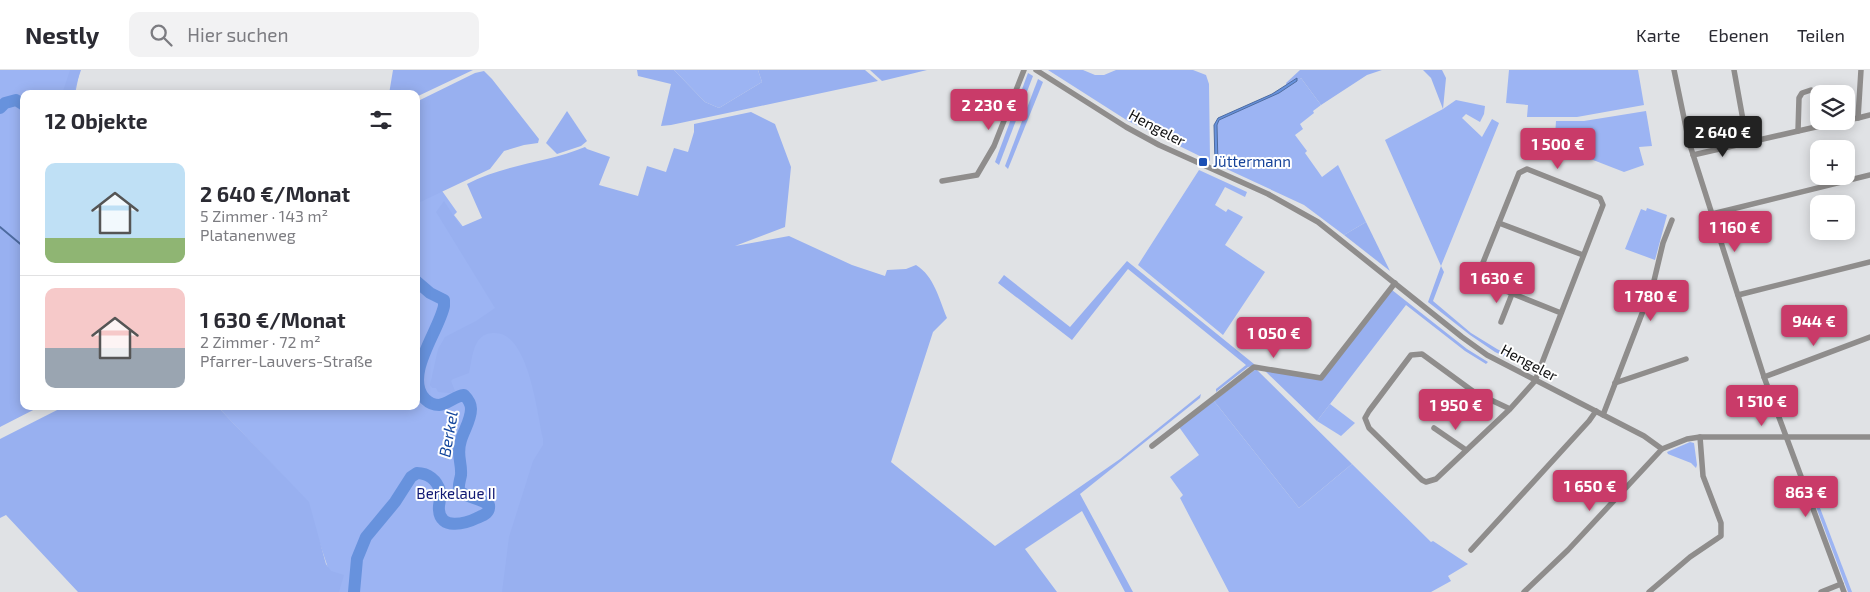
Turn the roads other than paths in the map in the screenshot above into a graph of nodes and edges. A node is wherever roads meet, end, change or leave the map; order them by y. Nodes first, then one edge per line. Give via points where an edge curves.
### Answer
1 (1024, 70) edge
2 (1036, 70) edge
3 (1674, 70) edge
4 (1734, 70) edge
5 (1861, 70) edge
6 (1810, 90) edge
7 (1870, 115) edge
8 (1855, 118) edge
9 (1858, 118) junction
10 (1810, 128) edge
11 (1798, 131) junction
12 (1747, 142) junction
13 (1693, 155) junction
14 (1870, 175) edge
15 (942, 181) dead end
16 (1712, 214) junction
17 (1672, 220) dead end
18 (1499, 223) junction
19 (1583, 255) junction
20 (1870, 262) edge
21 (1395, 283) junction
22 (1512, 294) junction
23 (1738, 295) junction
24 (1561, 313) junction
25 (1501, 322) dead end
26 (1870, 337) edge
27 (1686, 359) dead end
28 (1764, 377) junction
29 (1535, 381) junction
30 (1615, 382) junction
31 (1510, 409) junction
32 (1596, 411) junction
33 (1602, 415) junction
34 (1434, 428) dead end
35 (1700, 437) junction
36 (1870, 437) edge
37 (1786, 438) junction
38 (1152, 446) dead end
39 (1662, 449) junction
40 (1466, 450) junction
41 (1471, 550) dead end
42 (1841, 584) junction
43 (1524, 592) edge
44 (1649, 592) edge
45 (1821, 592) edge
46 (1844, 592) edge

1 - 15 street via 994,146 977,175
2 - 21 street, Hengeler via 1159,145 1294,207
3 - 13 street
4 - 12 street
5 - 9 street
6 - 11 street via 1799,98
7 - 9 street
8 - 9 street
10 - 11 street
11 - 12 street
12 - 13 street
13 - 16 street
14 - 16 street
16 - 23 street
17 - 30 street via 1653,285
18 - 19 street
18 - 19 street via 1519,173 1527,169 1600,198 1603,205
18 - 22 street via 1480,270 1482,281
19 - 24 street
20 - 23 street
21 - 29 street, Hengeler via 1481,350
21 - 38 street via 1321,378 1254,367
22 - 24 street
22 - 25 street
23 - 28 street
24 - 29 street
26 - 28 street
27 - 30 street
28 - 37 street
29 - 31 street
29 - 32 street, Hengeler
30 - 33 street
31 - 40 street
31 - 40 street via 1474,392 1422,354 1411,355 1368,411 1365,418 1369,428 1426,482 1436,479
32 - 33 street, Hengeler
32 - 41 street
33 - 39 street, Hengeler
34 - 40 street
35 - 37 street
35 - 39 street
35 - 44 street via 1704,476 1721,523 1722,536 1690,557
36 - 37 street
37 - 42 street
39 - 43 street via 1574,544
42 - 45 street
42 - 46 street

